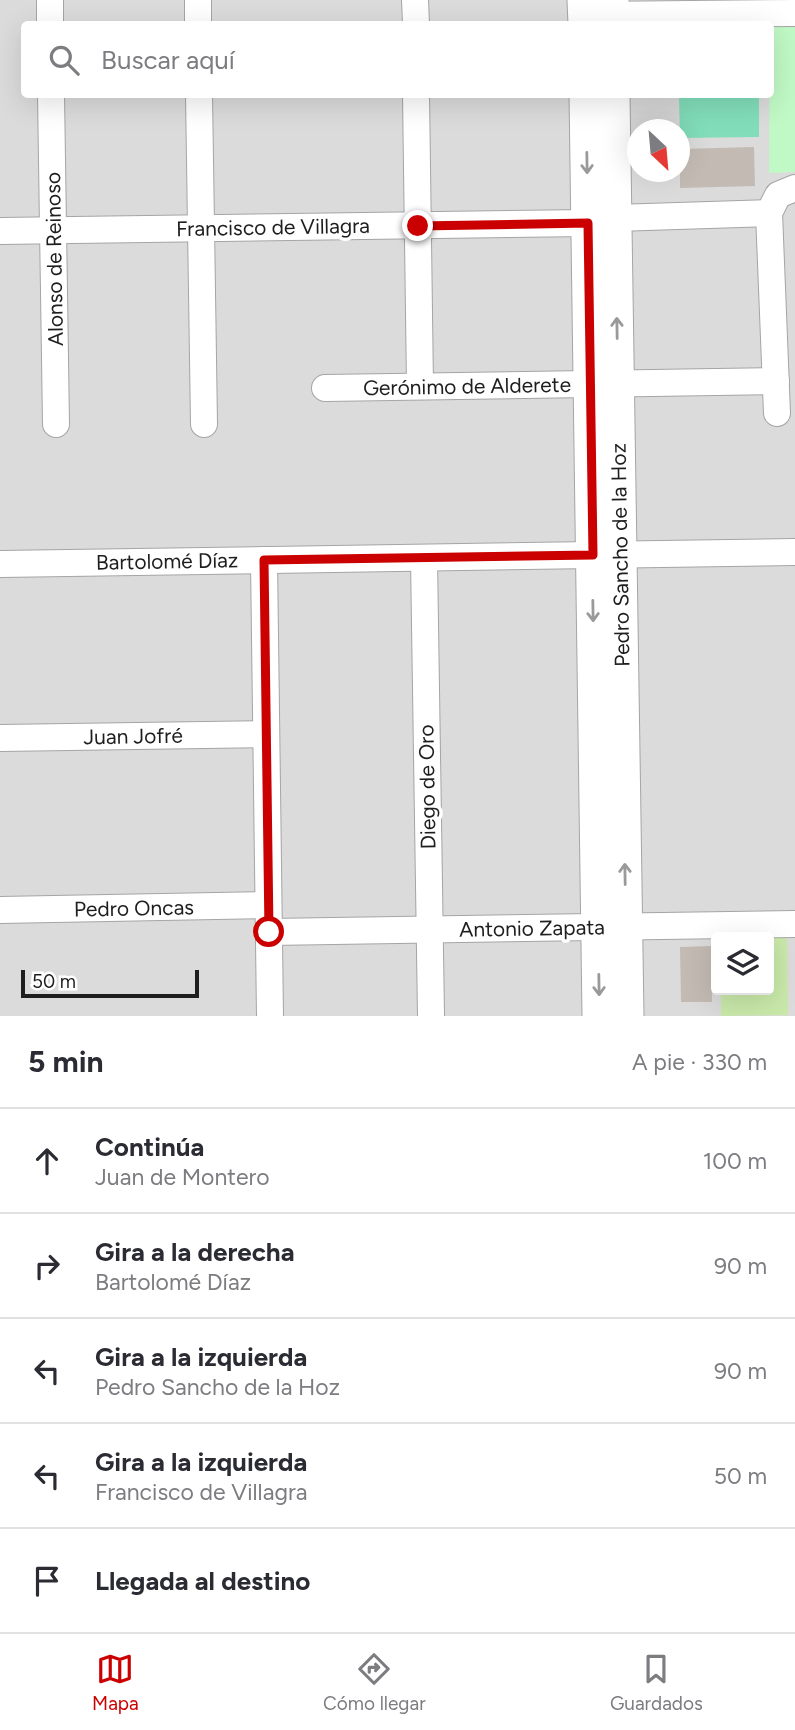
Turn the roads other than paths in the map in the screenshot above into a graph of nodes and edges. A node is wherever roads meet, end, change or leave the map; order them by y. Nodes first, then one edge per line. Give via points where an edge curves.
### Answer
1 (50, 0) edge
2 (198, 0) edge
3 (415, 0) edge
4 (781, 8) edge
5 (598, 13) edge
6 (50, 21) edge
7 (198, 21) edge
8 (416, 21) edge
9 (51, 98) edge
10 (199, 98) edge
11 (416, 98) edge
12 (586, 98) edge
13 (613, 98) edge
14 (795, 188) edge
15 (769, 213) junction
16 (601, 221) junction
17 (418, 226) junction
18 (200, 228) junction
19 (53, 230) junction
20 (0, 231) edge
21 (776, 381) junction
22 (604, 383) junction
23 (420, 386) junction
24 (325, 388) dead end
25 (777, 413) dead end
26 (56, 424) dead end
27 (204, 424) dead end
28 (795, 552) edge
29 (606, 555) junction
30 (424, 558) junction
31 (264, 560) junction
32 (0, 564) edge
33 (266, 734) junction
34 (0, 738) edge
35 (268, 905) junction
36 (0, 910) edge
37 (795, 924) edge
38 (612, 926) junction
39 (429, 929) junction
40 (269, 932) junction
41 (270, 1016) edge
42 (431, 1016) edge
43 (599, 1016) edge
44 (627, 1016) edge

1 - 6 street
2 - 7 street
3 - 8 street
4 - 5 street
9 - 19 street, Alonso de Reinoso
10 - 18 street
11 - 17 street
12 -> 16 street, Pedro Sancho de la Hoz
13 - 16 street, Pedro Sancho de la Hoz
14 - 15 street via 778,195
15 - 16 street, Francisco de Villagra
15 - 21 street
16 - 17 street, Francisco de Villagra
16 - 22 street, Pedro Sancho de la Hoz
17 - 18 street, Francisco de Villagra
17 - 23 street
18 - 19 street, Francisco de Villagra
18 - 27 street
19 - 20 street, Francisco de Villagra
19 - 26 street, Alonso de Reinoso
21 - 22 street, Gerónimo de Alderete
21 - 25 street
22 - 23 street, Gerónimo de Alderete
22 - 29 street, Pedro Sancho de la Hoz
23 - 24 street, Gerónimo de Alderete
28 - 29 street, Bartolomé Díaz
29 - 30 street, Bartolomé Díaz
29 - 38 street, Pedro Sancho de la Hoz
30 - 31 street, Bartolomé Díaz
30 - 39 street, Diego de Oro
31 - 32 street, Bartolomé Díaz
31 - 33 street
33 - 34 street, Juan Jofré
33 - 35 street
35 - 36 street, Pedro Oncas
35 - 40 street
37 - 38 street, Antonio Zapata
38 - 39 street, Antonio Zapata
38 -> 43 street, Pedro Sancho de la Hoz
38 - 44 street, Pedro Sancho de la Hoz
39 - 40 street, Antonio Zapata
39 - 42 street, Diego de Oro
40 - 41 street

